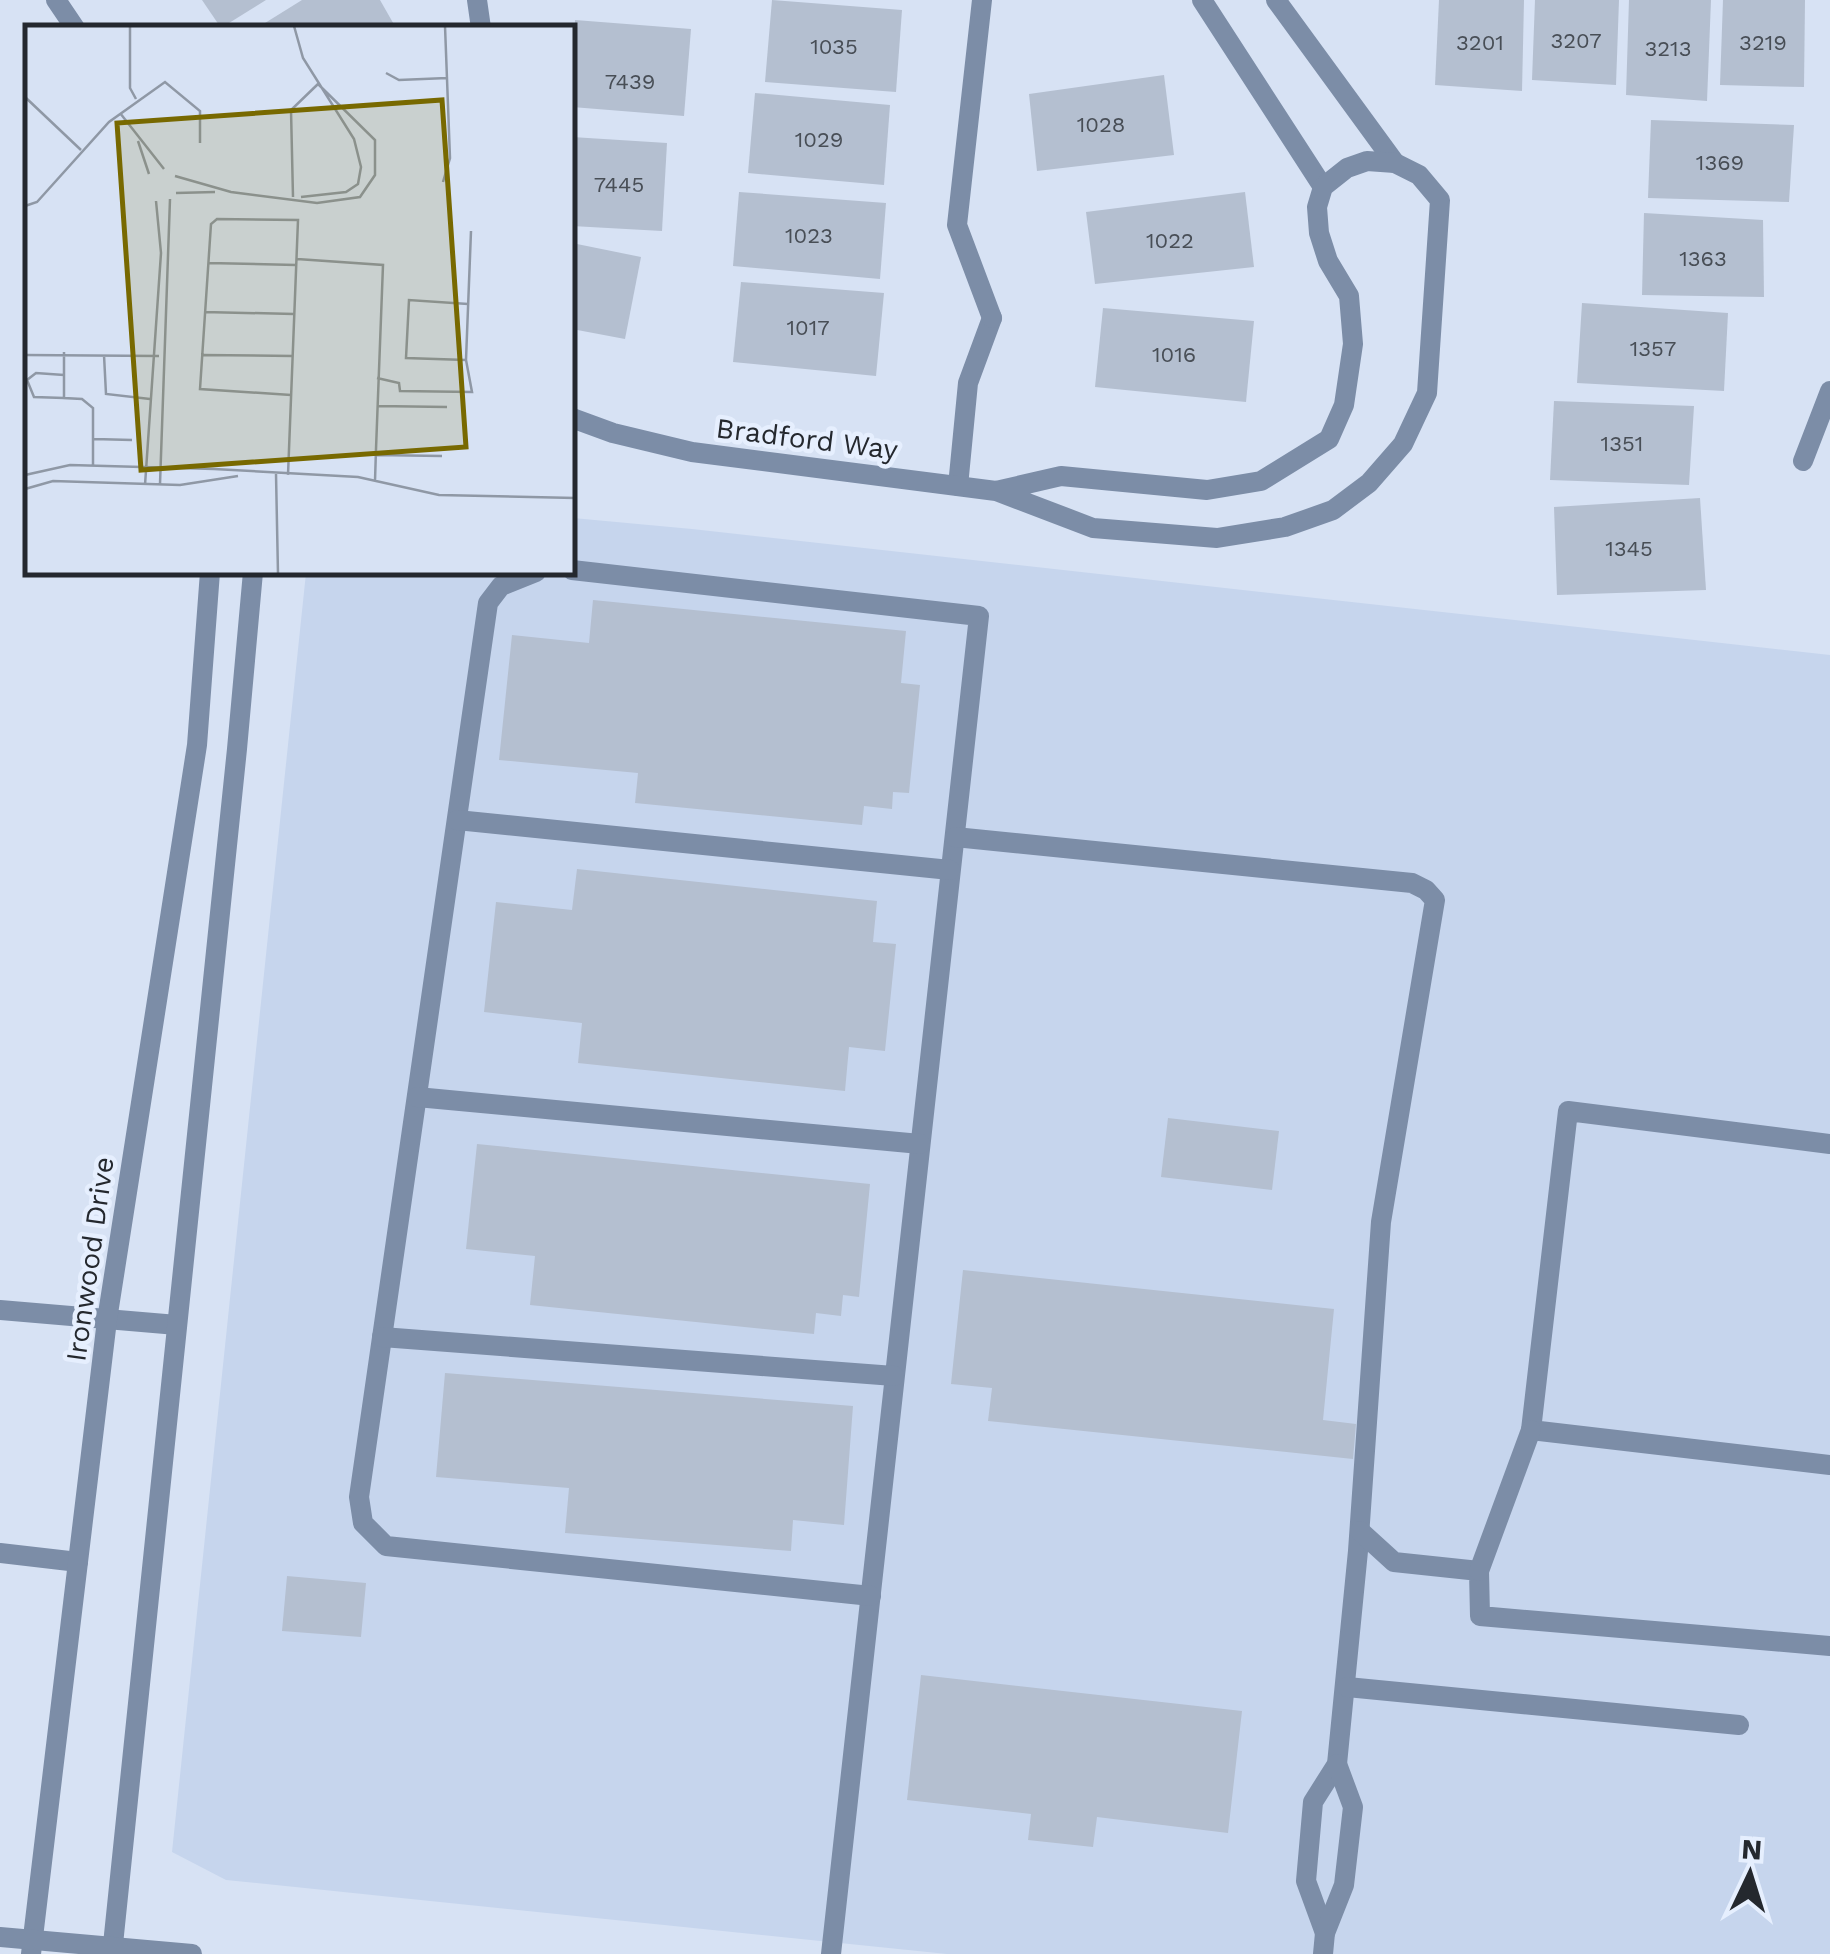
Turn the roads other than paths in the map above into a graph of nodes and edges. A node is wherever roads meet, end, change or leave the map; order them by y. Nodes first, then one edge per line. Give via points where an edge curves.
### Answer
1 (56, 0) edge
2 (476, 0) edge
3 (982, 0) edge
4 (1202, 0) edge
5 (1276, 0) edge
6 (73, 25) edge
7 (480, 25) edge
8 (1395, 163) junction
9 (1323, 187) junction
10 (1830, 390) edge
11 (575, 419) edge
12 (575, 430) edge
13 (612, 433) junction
14 (1804, 461) dead end
15 (958, 486) junction
16 (996, 491) junction
17 (575, 570) edge
18 (210, 575) edge
19 (253, 575) edge
20 (528, 575) edge
21 (457, 820) junction
22 (955, 837) junction
23 (950, 870) junction
24 (417, 1097) junction
25 (920, 1144) junction
26 (1830, 1144) edge
27 (0, 1310) edge
28 (107, 1320) junction
29 (177, 1325) junction
30 (382, 1337) junction
31 (894, 1376) junction
32 (1531, 1430) junction
33 (1830, 1465) edge
34 (1360, 1530) junction
35 (0, 1553) edge
36 (78, 1562) junction
37 (1479, 1571) junction
38 (870, 1596) junction
39 (1830, 1646) edge
40 (1347, 1687) junction
41 (1738, 1725) dead end
42 (1338, 1764) junction
43 (0, 1937) edge
44 (1324, 1944) edge
45 (32, 1947) edge
46 (112, 1950) edge
47 (192, 1954) edge
48 (831, 1954) edge

1 - 6 street
2 - 7 street
3 - 15 street via 957,225 992,318 968,383
4 - 9 street
5 - 8 street, Bradford Way
8 - 9 street via 1367,161
8 - 16 street, Bradford Way via 1419,175 1440,200 1427,393 1403,444 1369,483 1333,510 1285,527 1217,538 1093,528
9 - 16 street, Bradford Way via 1320,233 1349,296 1353,344 1344,405 1329,439 1260,482 1208,490 1061,476
10 - 14 street
11 - 13 street, Bradford Way
12 - 13 street, Bradford Way
13 - 15 street, Bradford Way via 692,452
15 - 16 street, Bradford Way
17 - 22 street via 979,616
18 - 28 street, Ironwood Drive via 197,745
19 - 29 street
20 - 21 street via 501,586 488,603
21 - 23 street
21 - 24 street
22 - 23 street
22 - 34 street via 1412,883 1435,900 1381,1222
23 - 25 street
24 - 25 street
24 - 30 street
25 - 31 street
26 - 32 street via 1568,1111
27 - 28 street
28 - 29 street
28 - 36 street, Ironwood Drive
29 - 46 street
30 - 31 street
30 - 38 street via 360,1497 363,1524 386,1546
31 - 38 street
32 - 33 street
32 - 37 street
34 - 37 street via 1394,1562
34 - 40 street
35 - 36 street
36 - 45 street, Ironwood Drive
37 - 39 street via 1480,1616
38 - 48 street
40 - 41 street
40 - 42 street
42 - 44 street via 1352,1807 1344,1885
42 - 44 street via 1314,1802 1306,1881
43 - 45 street
45 - 46 street
46 - 47 street

